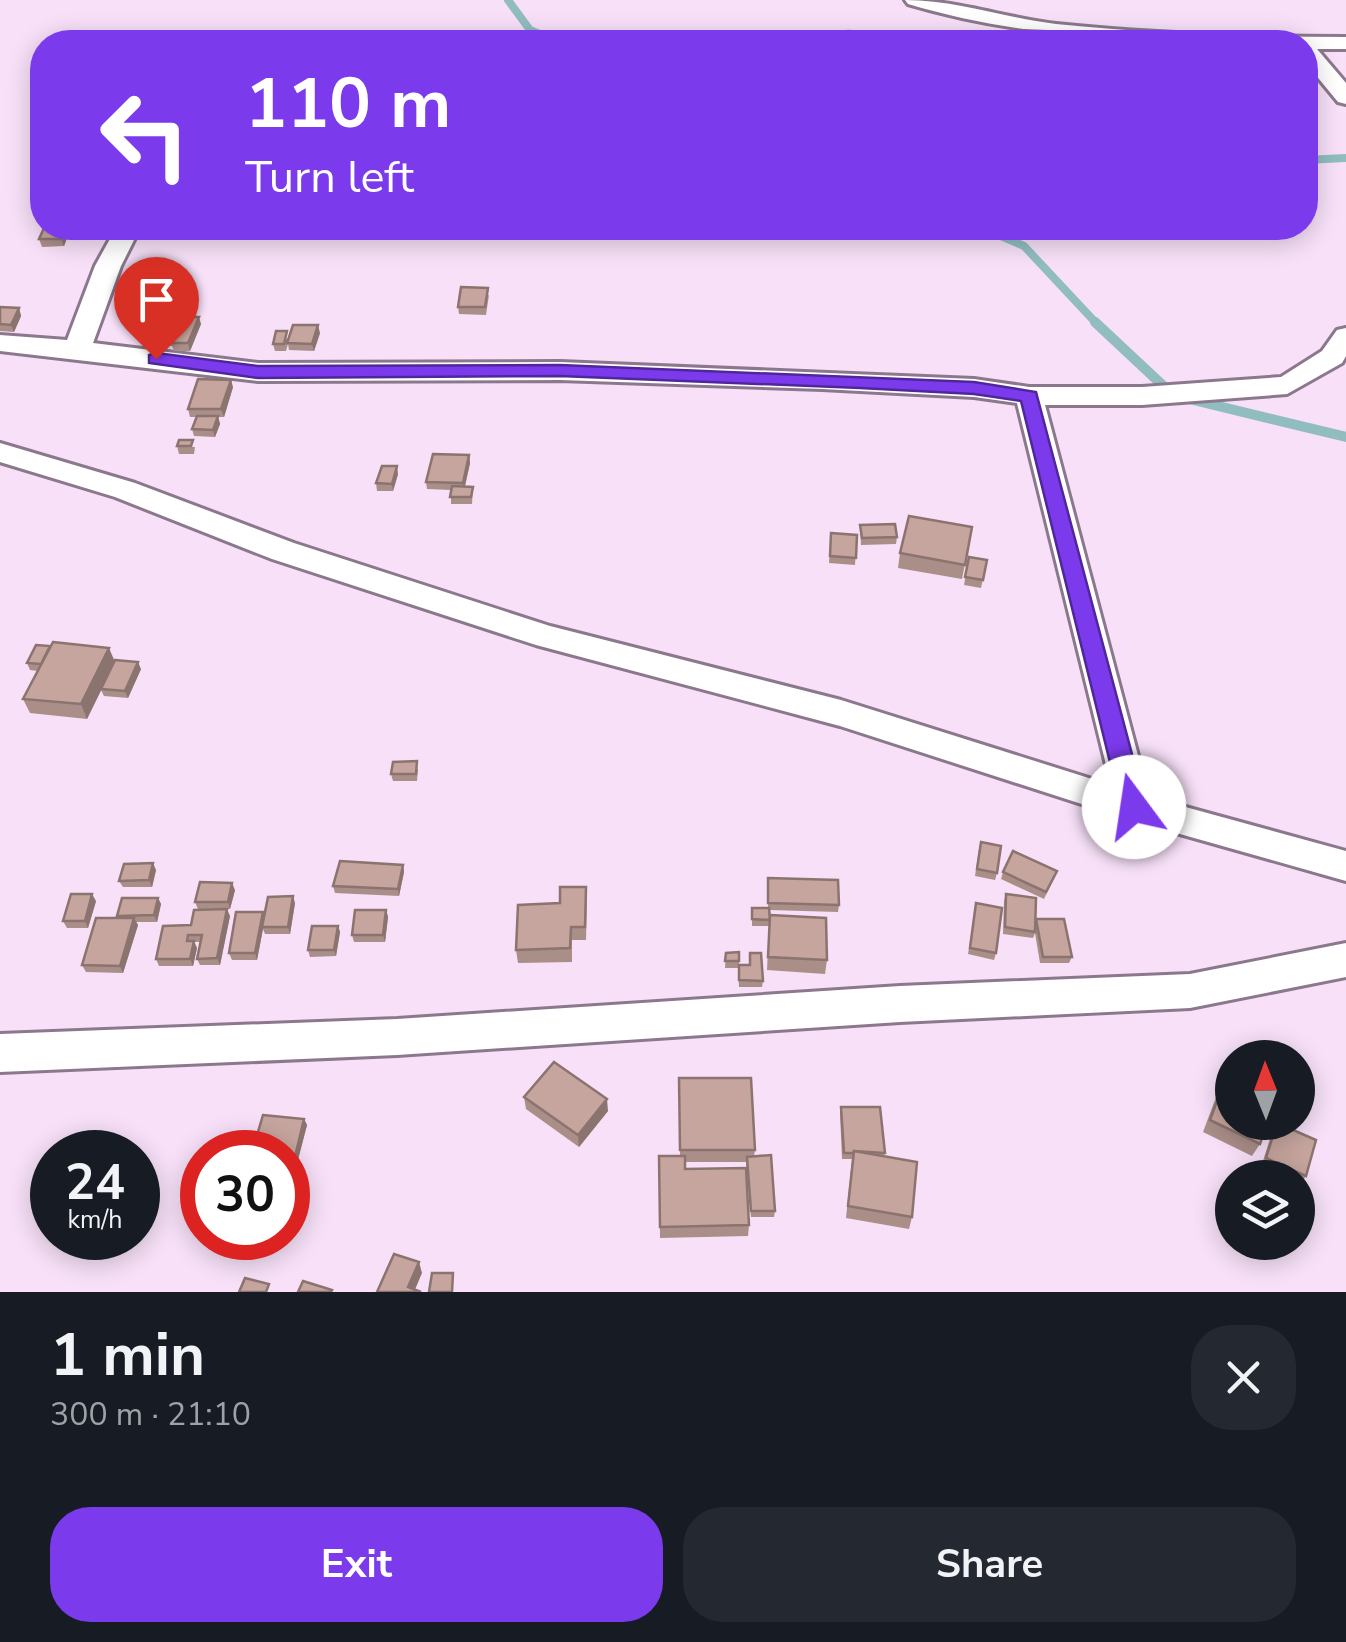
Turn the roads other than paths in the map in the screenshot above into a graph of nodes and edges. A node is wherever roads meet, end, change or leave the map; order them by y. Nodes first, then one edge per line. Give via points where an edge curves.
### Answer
1 (914, 0) edge
2 (1070, 30) edge
3 (1346, 43) edge
4 (1318, 45) edge
5 (1318, 62) edge
6 (1346, 96) edge
7 (122, 240) edge
8 (1346, 336) edge
9 (0, 344) edge
10 (76, 348) junction
11 (1029, 396) junction
12 (0, 452) edge
13 (1134, 807) junction
14 (1346, 866) edge
15 (1346, 960) edge
16 (0, 1053) edge

1 - 2 street via 963,17
3 - 4 street
5 - 6 street
7 - 10 street
8 - 11 street via 1332,358 1287,385 1173,395
9 - 10 street
10 - 11 street via 258,372 560,370
11 - 13 street
12 - 13 street via 547,637 841,713
13 - 14 street
15 - 16 street via 1190,991

